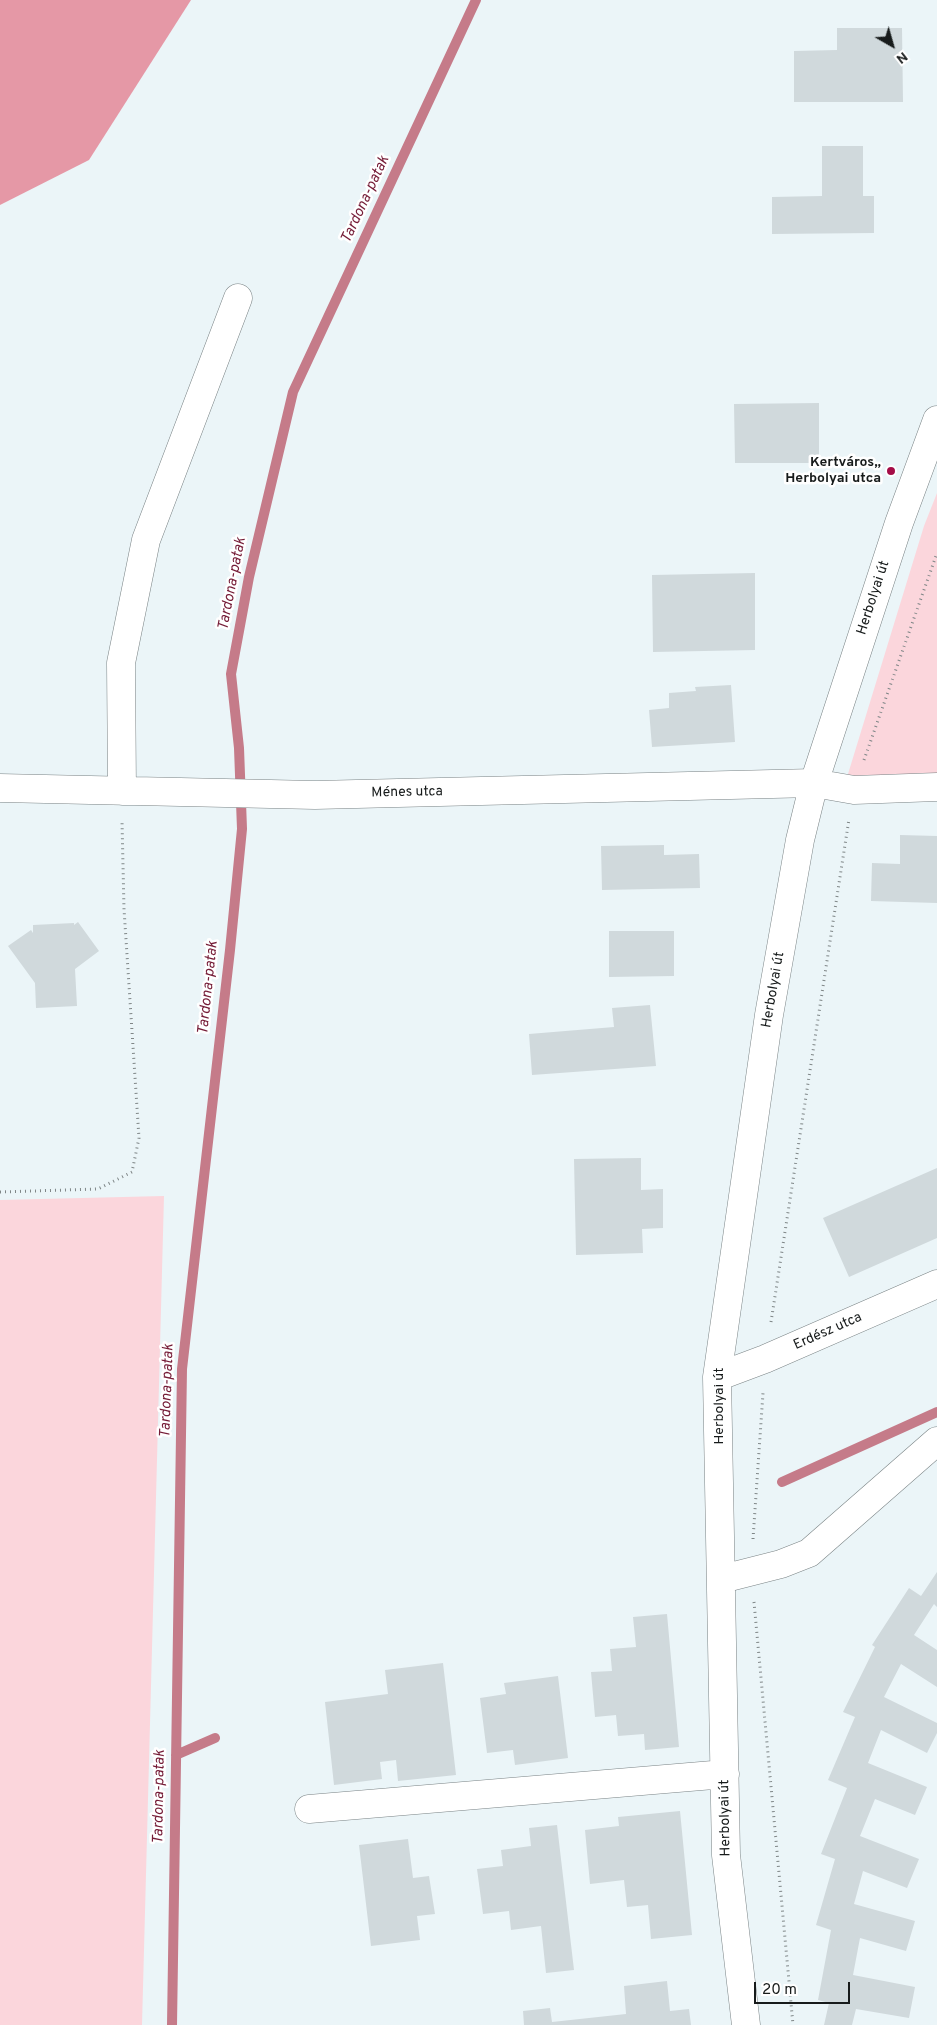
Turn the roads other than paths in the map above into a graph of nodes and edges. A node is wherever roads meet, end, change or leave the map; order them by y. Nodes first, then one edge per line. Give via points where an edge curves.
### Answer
1 (238, 298) dead end
2 (937, 420) edge
3 (814, 783) junction
4 (937, 786) edge
5 (0, 788) edge
6 (122, 791) junction
7 (937, 1284) edge
8 (717, 1377) junction
9 (937, 1442) edge
10 (722, 1579) junction
11 (725, 1774) junction
12 (309, 1809) dead end
13 (746, 2025) edge

1 - 6 street via 146,540 121,663
2 - 3 street, Herbolyai út via 905,506
3 - 4 street, Ménes utca via 854,790
3 - 6 street, Ménes utca via 344,794
3 - 8 street, Herbolyai út via 800,840 769,1015
5 - 6 street, Ménes utca
7 - 8 street, Erdész utca
8 - 10 street, Herbolyai út
9 - 10 street via 809,1553 781,1564
10 - 11 street, Herbolyai út
11 - 12 street
11 - 13 street, Herbolyai út via 726,1856

